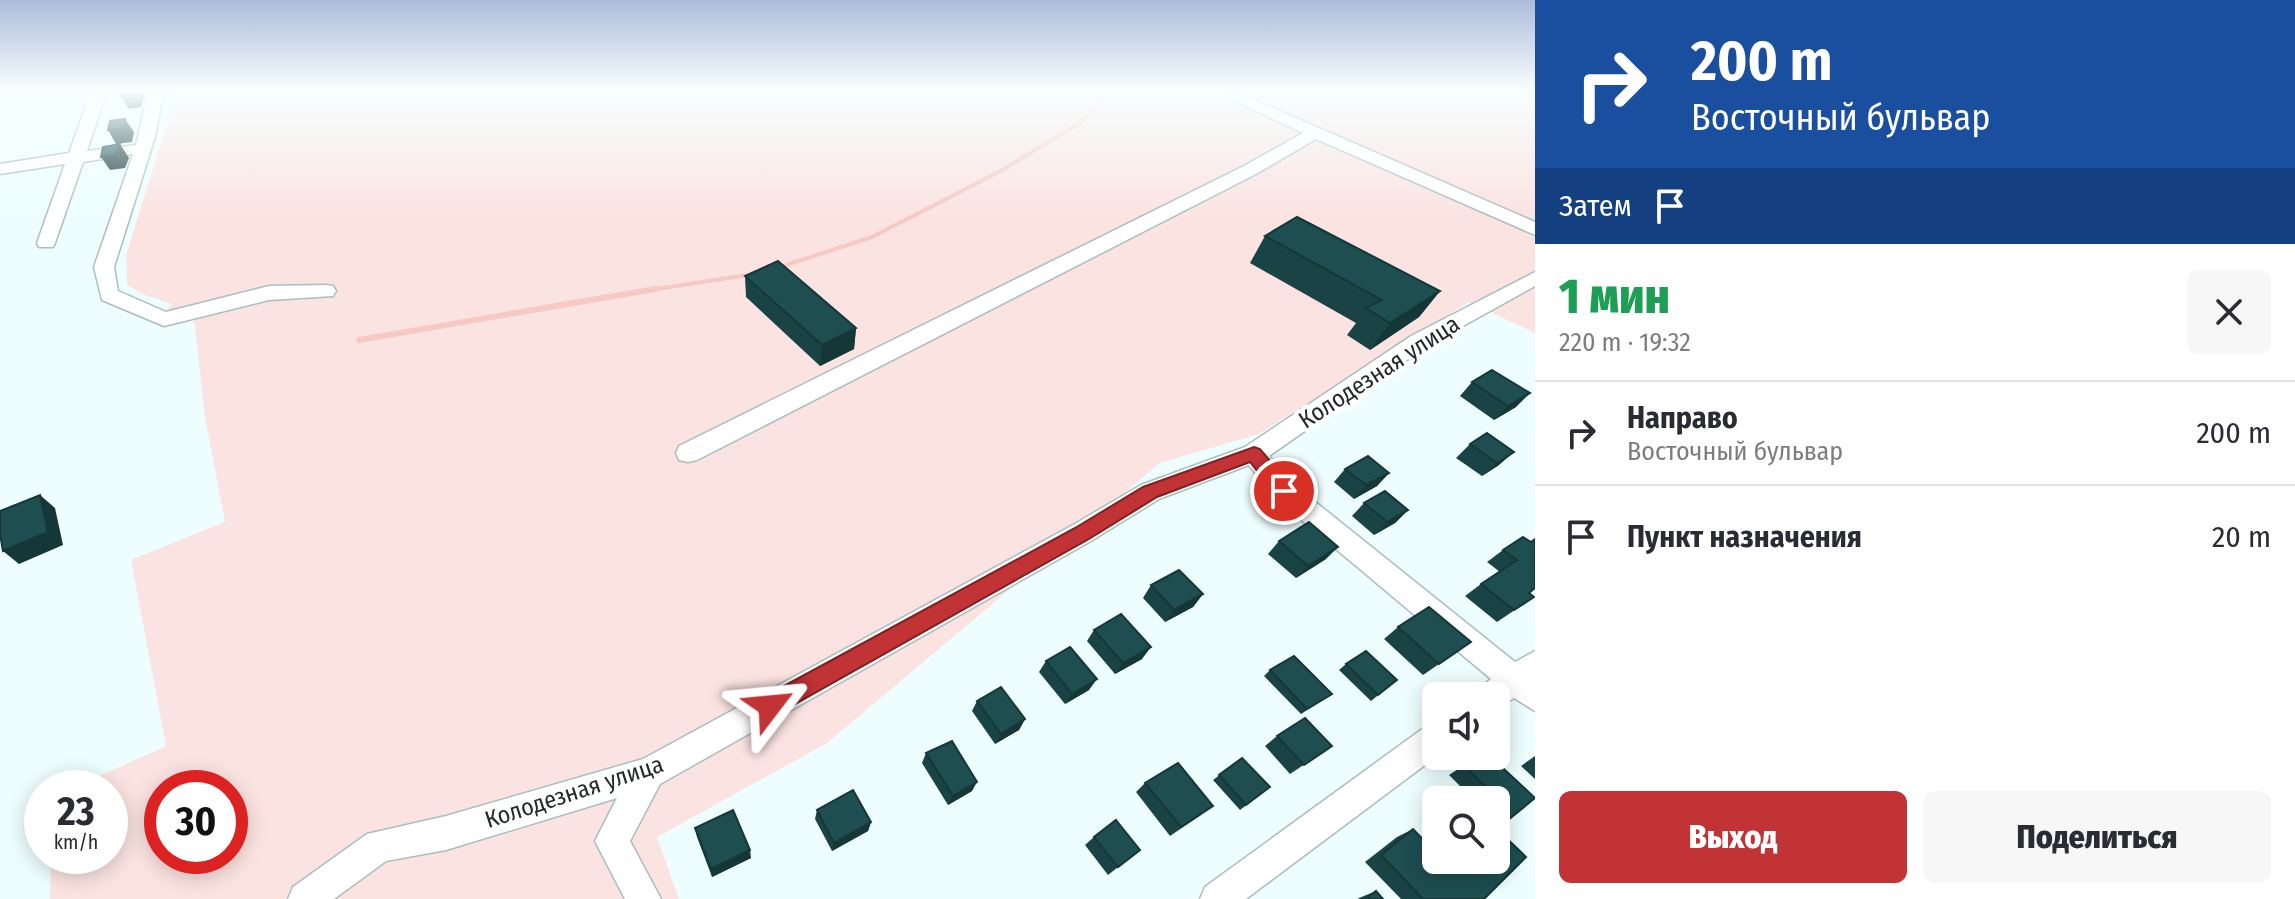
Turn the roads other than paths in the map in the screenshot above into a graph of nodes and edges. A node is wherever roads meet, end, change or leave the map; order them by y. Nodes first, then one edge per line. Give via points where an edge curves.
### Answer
1 (85, 133) edge
2 (148, 133) edge
3 (1314, 133) edge
4 (1318, 133) edge
5 (142, 148) junction
6 (77, 158) junction
7 (0, 169) edge
8 (1535, 229) edge
9 (46, 243) dead end
10 (1535, 278) edge
11 (326, 291) dead end
12 (688, 453) dead end
13 (1254, 454) junction
14 (1519, 685) edge
15 (1422, 748) edge
16 (649, 773) junction
17 (305, 899) edge
18 (644, 899) edge
19 (1217, 899) edge

1 - 6 street
2 - 5 street
3 - 12 street
4 - 8 street
5 - 6 street
5 - 11 street via 104,267 109,295 164,319 269,293
6 - 7 street
6 - 9 street
10 - 13 street, Колодезная улица via 1419,341
13 - 14 street via 1284,491
13 - 16 street, Колодезная улица via 1150,492
15 - 19 street
16 - 17 street, Колодезная улица via 446,833 379,846
16 - 18 street via 612,841

